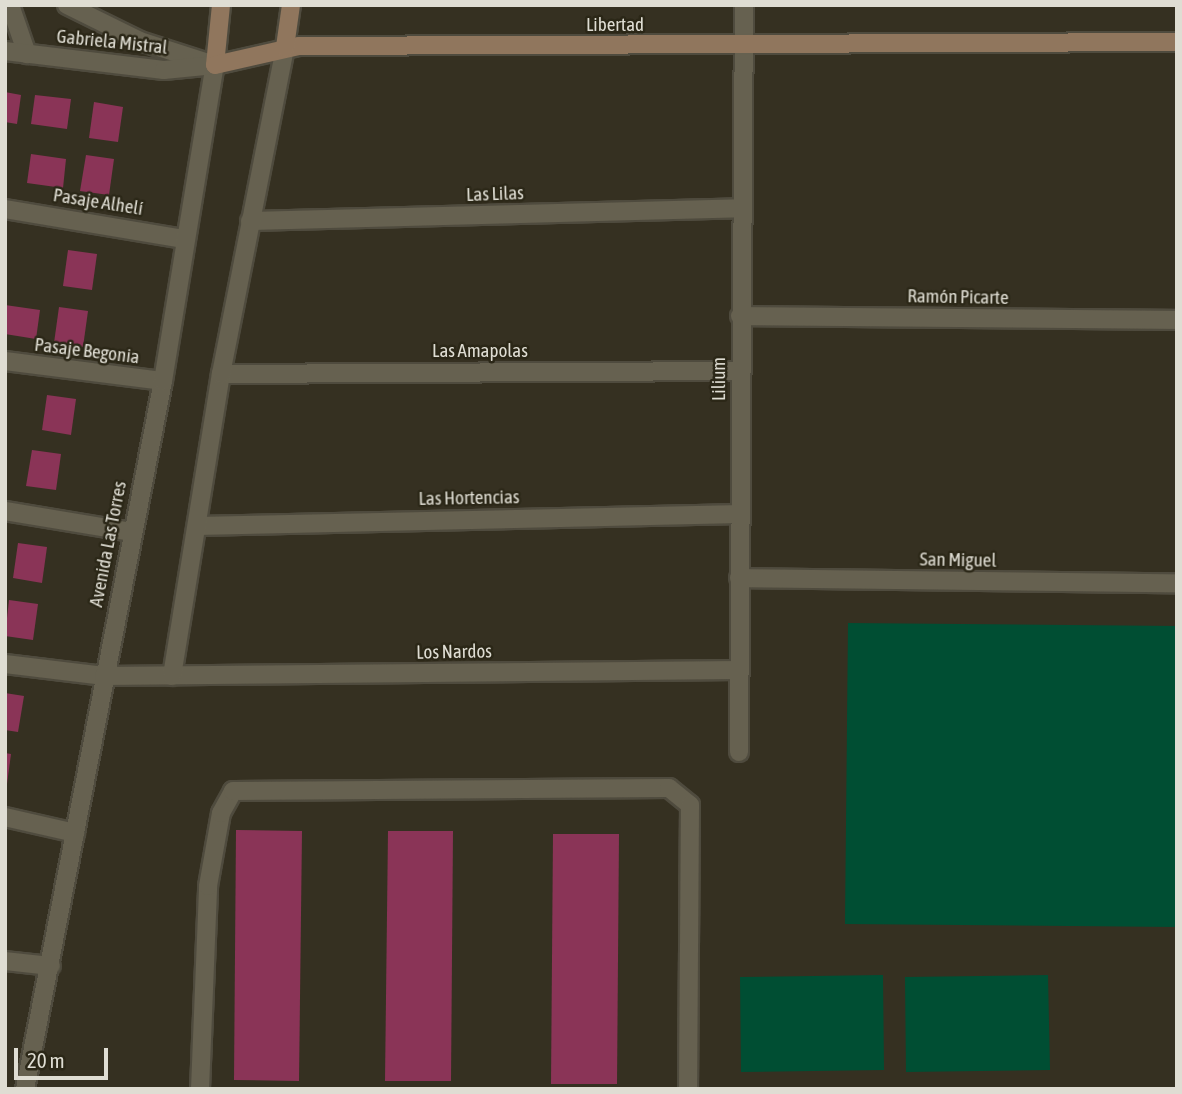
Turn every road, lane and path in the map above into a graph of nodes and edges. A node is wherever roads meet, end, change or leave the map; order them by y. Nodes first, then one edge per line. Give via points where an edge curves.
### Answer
1 (10, 5) edge
2 (67, 5) edge
3 (221, 5) edge
4 (291, 5) edge
5 (744, 5) edge
6 (1177, 42) edge
7 (744, 45) junction
8 (285, 47) junction
9 (5, 51) edge
10 (27, 54) junction
11 (215, 65) junction
12 (742, 208) junction
13 (5, 209) edge
14 (250, 221) junction
15 (184, 239) junction
16 (740, 316) junction
17 (1177, 320) edge
18 (5, 362) edge
19 (739, 371) junction
20 (221, 374) junction
21 (163, 381) junction
22 (5, 511) edge
23 (741, 514) junction
24 (197, 526) junction
25 (132, 532) junction
26 (739, 578) junction
27 (1177, 583) edge
28 (5, 664) edge
29 (738, 670) junction
30 (104, 676) junction
31 (172, 676) junction
32 (739, 752) dead end
33 (5, 817) edge
34 (75, 833) junction
35 (5, 961) edge
36 (51, 966) junction
37 (25, 1089) edge
38 (200, 1089) edge
39 (688, 1089) edge

1 - 10 street
2 - 11 street via 141,41
3 - 11 main road, Avenida Las Torres
4 - 8 main road
5 - 7 street, Lilium
6 - 7 main road, Libertad
7 - 8 main road, Libertad
7 - 12 street, Lilium
8 - 11 main road, Libertad
8 - 14 street
9 - 10 street, Gabriela Mistral
10 - 11 street, Gabriela Mistral via 164,70
11 - 15 street, Avenida Las Torres
12 - 14 street, Las Lilas
12 - 16 street, Lilium
13 - 15 street, Pasaje Alhelí
14 - 20 street
15 - 21 street, Avenida Las Torres
16 - 17 street, Ramón Picarte
16 - 19 street, Lilium
18 - 21 street, Pasaje Begonia
19 - 20 street, Las Amapolas
19 - 23 street, Lilium
20 - 24 street
21 - 25 street, Avenida Las Torres
22 - 25 street
23 - 24 street, Las Hortencias
23 - 26 street, Lilium
24 - 31 street
25 - 30 street, Avenida Las Torres
26 - 27 street, San Miguel
26 - 29 street, Lilium
28 - 30 street, Los Nardos
29 - 31 street, Los Nardos
29 - 32 street, Lilium
30 - 31 street, Los Nardos
30 - 34 street, Avenida Las Torres
33 - 34 street
34 - 36 street, Avenida Las Torres
35 - 36 street
36 - 37 street, Avenida Las Torres
38 - 39 street via 208,886 221,813 233,791 670,788 690,806

